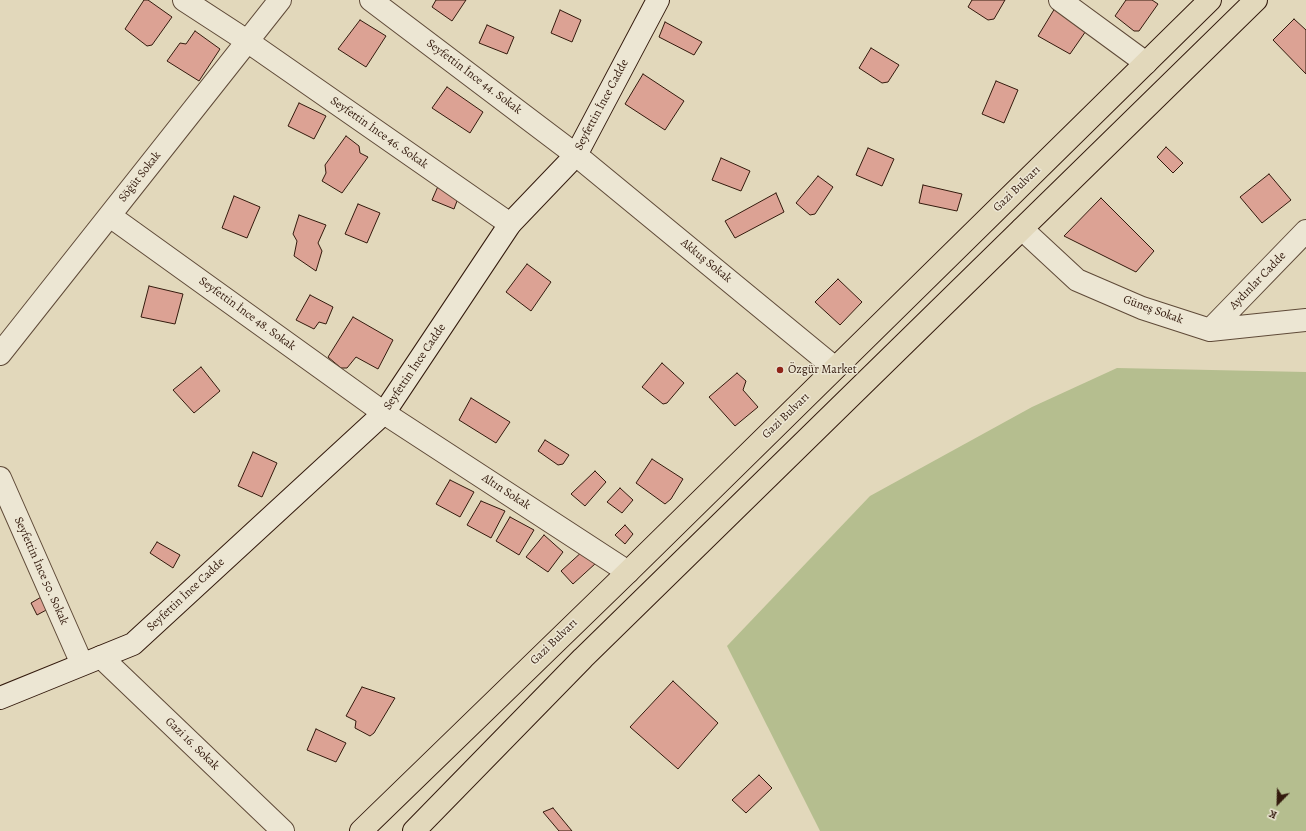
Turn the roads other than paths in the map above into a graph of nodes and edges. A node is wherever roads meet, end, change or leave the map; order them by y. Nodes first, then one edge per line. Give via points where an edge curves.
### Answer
1 (184, 0) edge
2 (280, 0) edge
3 (371, 0) edge
4 (658, 0) edge
5 (1060, 0) edge
6 (1210, 0) edge
7 (1256, 0) edge
8 (247, 41) junction
9 (1146, 63) junction
10 (576, 155) junction
11 (110, 216) junction
12 (510, 224) junction
13 (1022, 229) junction
14 (1306, 231) edge
15 (1306, 320) edge
16 (1210, 330) junction
17 (0, 354) edge
18 (835, 368) junction
19 (384, 413) junction
20 (0, 478) edge
21 (628, 572) junction
22 (91, 660) junction
23 (0, 698) edge
24 (283, 831) edge
25 (361, 831) edge
26 (414, 831) edge

1 - 8 street, Seyfettin İnce 46. Sokak
2 - 8 street, Söğüt Sokak
3 - 10 street, Seyfettin İnce 44. Sokak
4 - 10 street, Seyfettin İnce Cadde
5 - 9 street
6 - 9 main road, Gazi Bulvarı
7 - 13 main road
8 - 11 street, Söğüt Sokak
8 - 12 street, Seyfettin İnce 46. Sokak
9 - 18 main road, Gazi Bulvarı
10 - 12 street, Seyfettin İnce Cadde
10 - 18 street, Akkuş Sokak
11 - 17 street, Söğüt Sokak
11 - 19 street, Seyfettin İnce 48. Sokak
12 - 19 street, Seyfettin İnce Cadde
13 - 16 street, Güneş Sokak via 1076,280 1142,308
13 - 26 main road via 583,658
14 - 16 street, Aydınlar Cadde
15 - 16 street, Güneş Sokak
18 - 21 main road, Gazi Bulvarı
19 - 21 street, Altın Sokak
19 - 22 street, Seyfettin İnce Cadde via 133,644
20 - 22 street, Seyfettin İnce 50. Sokak
21 - 25 main road, Gazi Bulvarı
22 - 23 street, Seyfettin İnce Cadde
22 - 24 street, Gazi 16. Sokak

